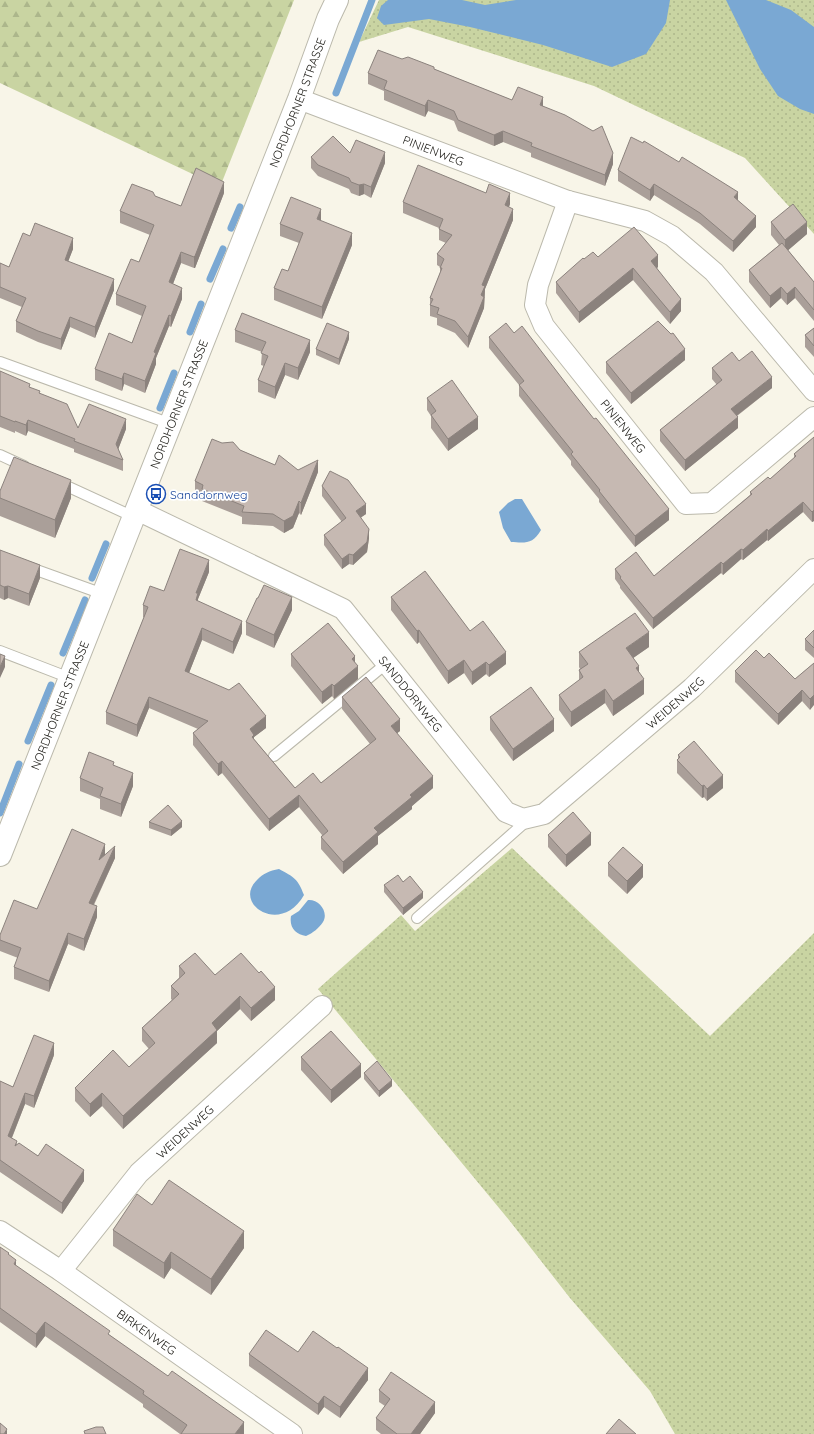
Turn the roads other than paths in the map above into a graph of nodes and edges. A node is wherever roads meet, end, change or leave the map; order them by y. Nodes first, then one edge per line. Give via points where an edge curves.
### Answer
1 (333, 6) edge
2 (299, 99) junction
3 (568, 201) junction
4 (0, 362) edge
5 (814, 391) edge
6 (814, 417) edge
7 (171, 424) junction
8 (0, 455) edge
9 (35, 472) edge
10 (49, 478) edge
11 (135, 514) junction
12 (22, 564) edge
13 (814, 569) edge
14 (103, 594) junction
15 (0, 651) edge
16 (387, 663) junction
17 (70, 678) junction
18 (274, 756) dead end
19 (523, 819) junction
20 (0, 855) edge
21 (417, 918) dead end
22 (322, 1006) dead end
23 (0, 1231) edge
24 (61, 1271) junction
25 (292, 1434) edge

1 - 2 street, NORDHORNER STRASSE
2 - 3 street, PINIENWEG
2 - 7 street, NORDHORNER STRASSE
3 - 5 street, PINIENWEG via 645,221 672,236 714,272
3 - 6 street, PINIENWEG via 538,285 535,304 544,326 686,504 712,503
4 - 7 lane
7 - 11 street, NORDHORNER STRASSE
8 - 9 lane
10 - 11 lane
11 - 14 street, NORDHORNER STRASSE
11 - 16 street, SANDDORNWEG via 343,609
12 - 14 lane
13 - 19 street, WEIDENWEG via 692,688 544,814
14 - 17 street, NORDHORNER STRASSE
15 - 17 lane
16 - 18 lane
16 - 19 street, SANDDORNWEG via 506,812
17 - 20 street, NORDHORNER STRASSE
19 - 21 lane via 522,825
22 - 24 street, WEIDENWEG via 139,1173
23 - 24 street, BIRKENWEG
24 - 25 street, BIRKENWEG

